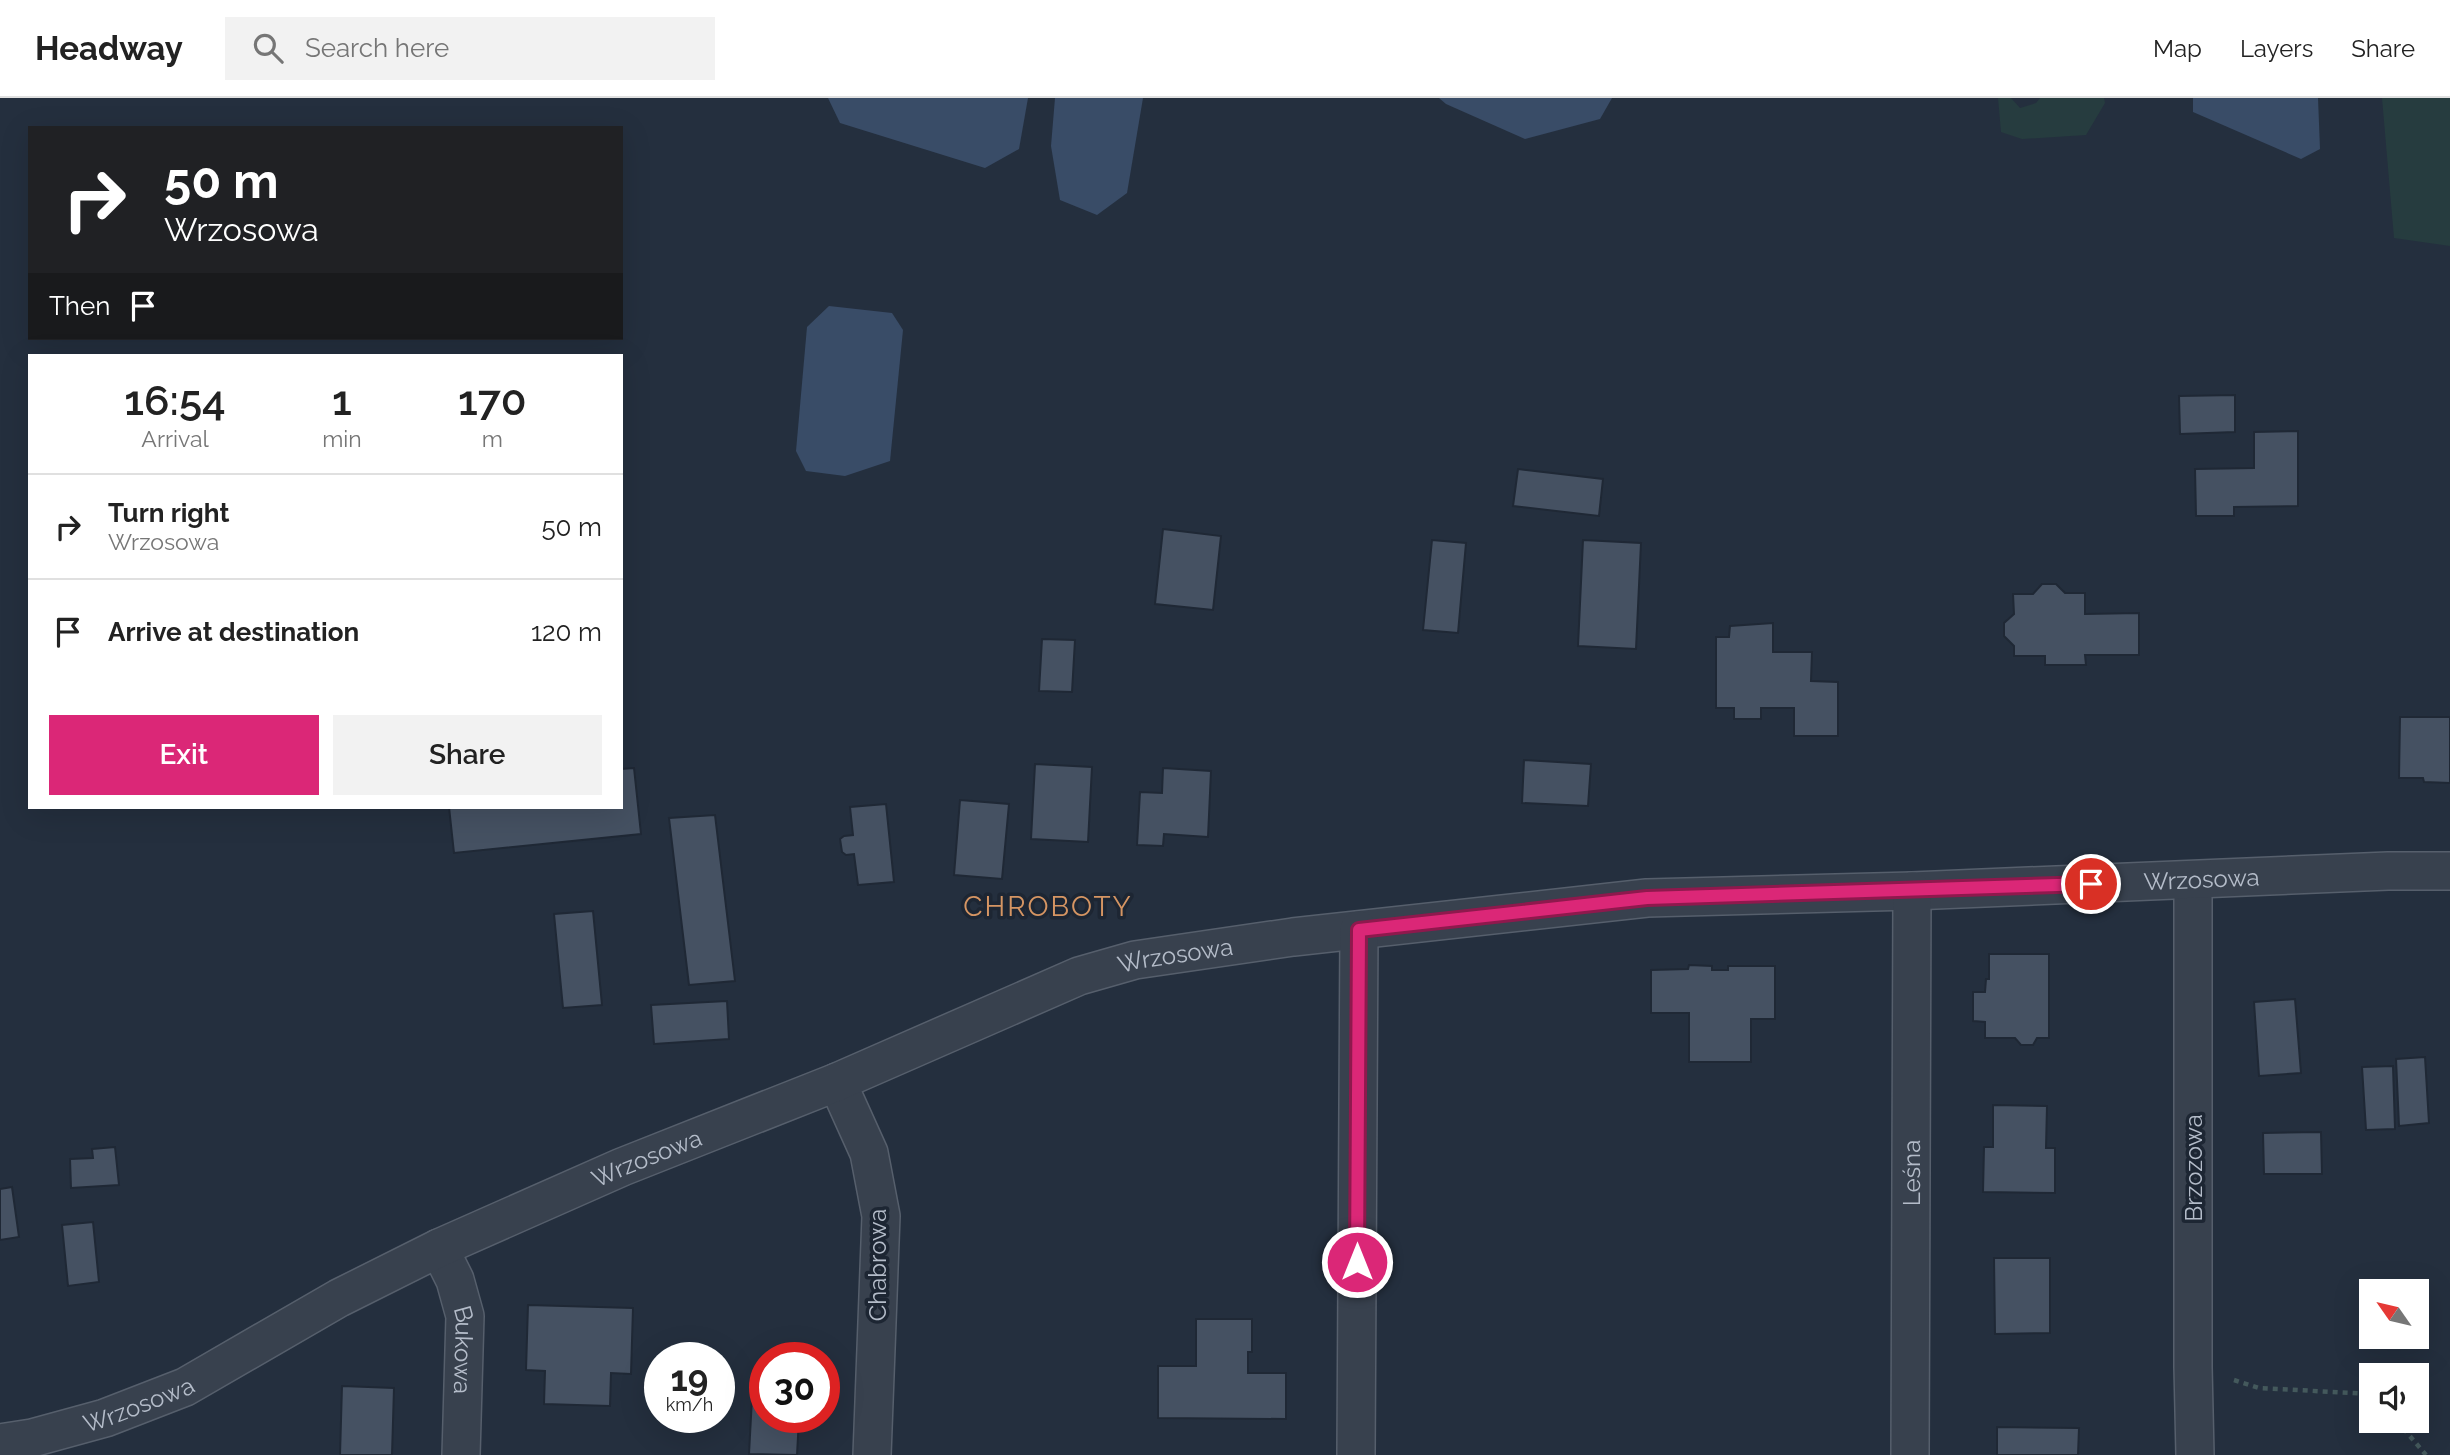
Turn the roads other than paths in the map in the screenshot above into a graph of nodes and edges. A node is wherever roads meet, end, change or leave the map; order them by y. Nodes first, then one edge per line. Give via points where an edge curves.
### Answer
1 (2450, 871) edge
2 (2193, 880) junction
3 (1912, 891) junction
4 (1359, 930) junction
5 (837, 1082) junction
6 (439, 1248) junction
7 (0, 1443) edge
8 (461, 1455) edge
9 (872, 1455) edge
10 (1356, 1455) edge
11 (1910, 1455) edge
12 (2195, 1455) edge

1 - 2 street, Wrzosowa
2 - 3 street, Wrzosowa
2 - 12 street, Brzozowa
3 - 4 street, Wrzosowa via 1647,898
3 - 11 street, Leśna
4 - 5 street, Wrzosowa via 1135,960 1079,976
4 - 10 street
5 - 6 street, Wrzosowa via 622,1167
5 - 9 street, Chabrowa via 869,1153 881,1216
6 - 7 street, Wrzosowa via 339,1298 184,1387 105,1418
6 - 8 street, Bukowa via 465,1315

